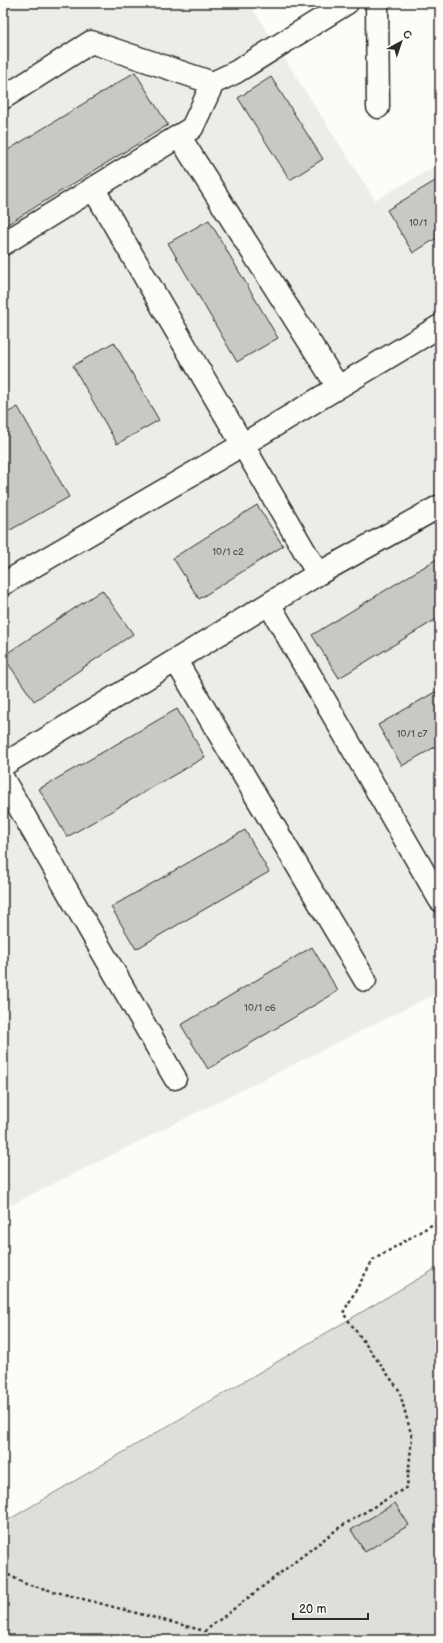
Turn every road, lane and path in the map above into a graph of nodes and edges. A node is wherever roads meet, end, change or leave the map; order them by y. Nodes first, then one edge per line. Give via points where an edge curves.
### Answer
1 (347, 3) edge
2 (377, 3) edge
3 (213, 83) junction
4 (3, 98) edge
5 (378, 106) dead end
6 (179, 136) junction
7 (93, 188) junction
8 (3, 244) edge
9 (440, 326) edge
10 (338, 387) junction
11 (242, 445) junction
12 (440, 506) edge
13 (318, 574) junction
14 (3, 584) edge
15 (269, 604) junction
16 (176, 660) junction
17 (3, 765) edge
18 (3, 779) edge
19 (440, 900) edge
20 (365, 980) dead end
21 (175, 1078) dead end
22 (440, 1220) edge
23 (3, 1572) edge

1 - 3 street via 236,72
2 - 5 street
3 - 4 street via 91,42
3 - 6 street via 192,128
6 - 7 street
6 - 10 street
7 - 8 street
7 - 11 street
9 - 10 street
10 - 11 street
11 - 13 street
11 - 14 street
12 - 13 street
13 - 15 street
15 - 16 street
15 - 19 street
16 - 17 street
16 - 20 street
18 - 21 street
22 - 23 path via 373,1260 342,1312 399,1390 412,1437 407,1487 340,1527 205,1631 26,1584

